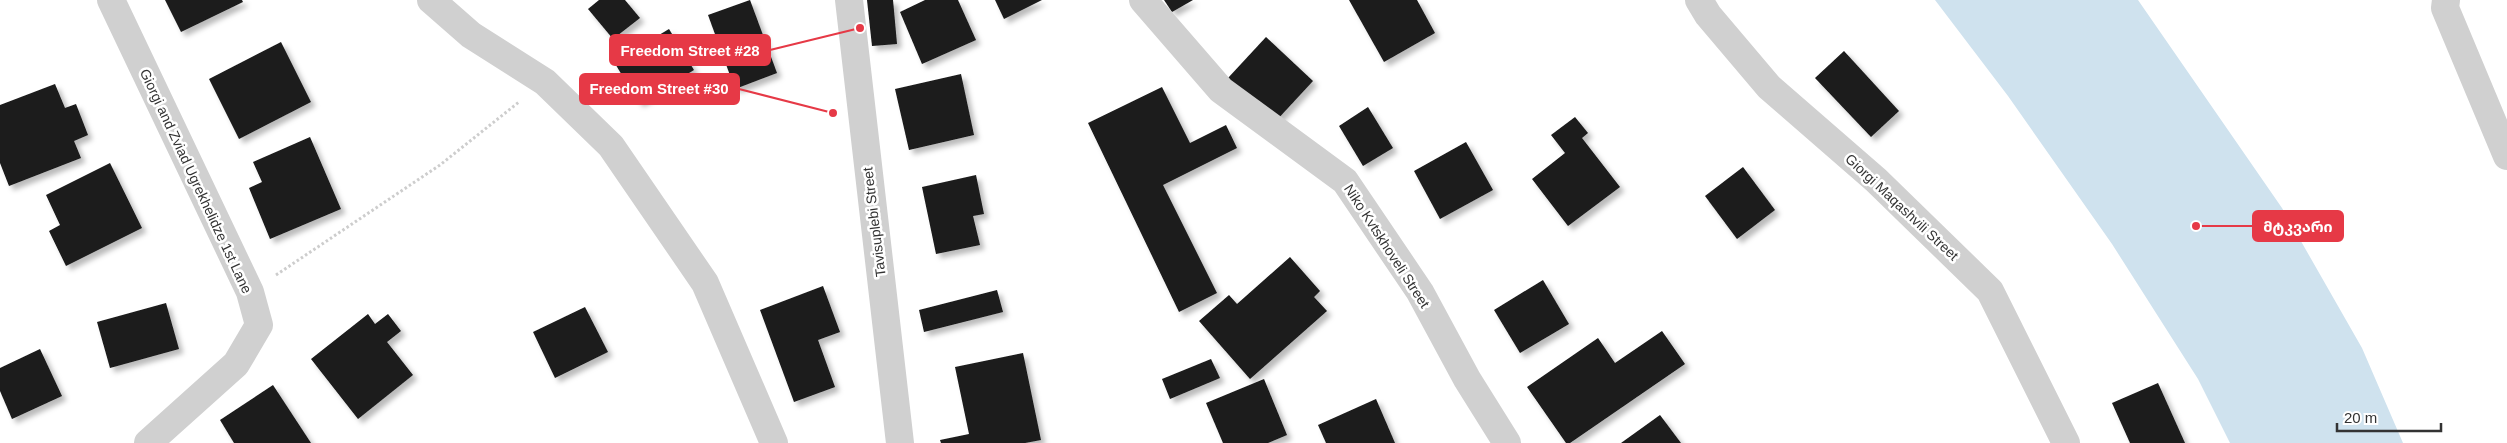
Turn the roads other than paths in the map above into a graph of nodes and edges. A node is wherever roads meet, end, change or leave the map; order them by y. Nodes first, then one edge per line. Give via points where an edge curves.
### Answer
1 (111, 0) edge
2 (431, 0) edge
3 (849, 0) edge
4 (1143, 0) edge
5 (1699, 0) edge
6 (2446, 0) edge
7 (2507, 156) edge
8 (1505, 442) edge
9 (148, 443) edge
10 (774, 443) edge
11 (900, 443) edge
12 (2066, 443) edge

1 - 9 street, Giorgi and Zviad Ugrekhelidze 1st Lane via 250,292 259,325 236,364
2 - 10 street via 471,36 545,82 611,146 705,283
3 - 11 street, Tavisuplebi Street
4 - 8 street, Niko Kvtskhoveli Street via 1222,90 1345,181 1420,292
5 - 12 street, Giorgi Maqashvili Street via 1769,87 1876,180 1990,291
6 - 7 street via 2445,8

